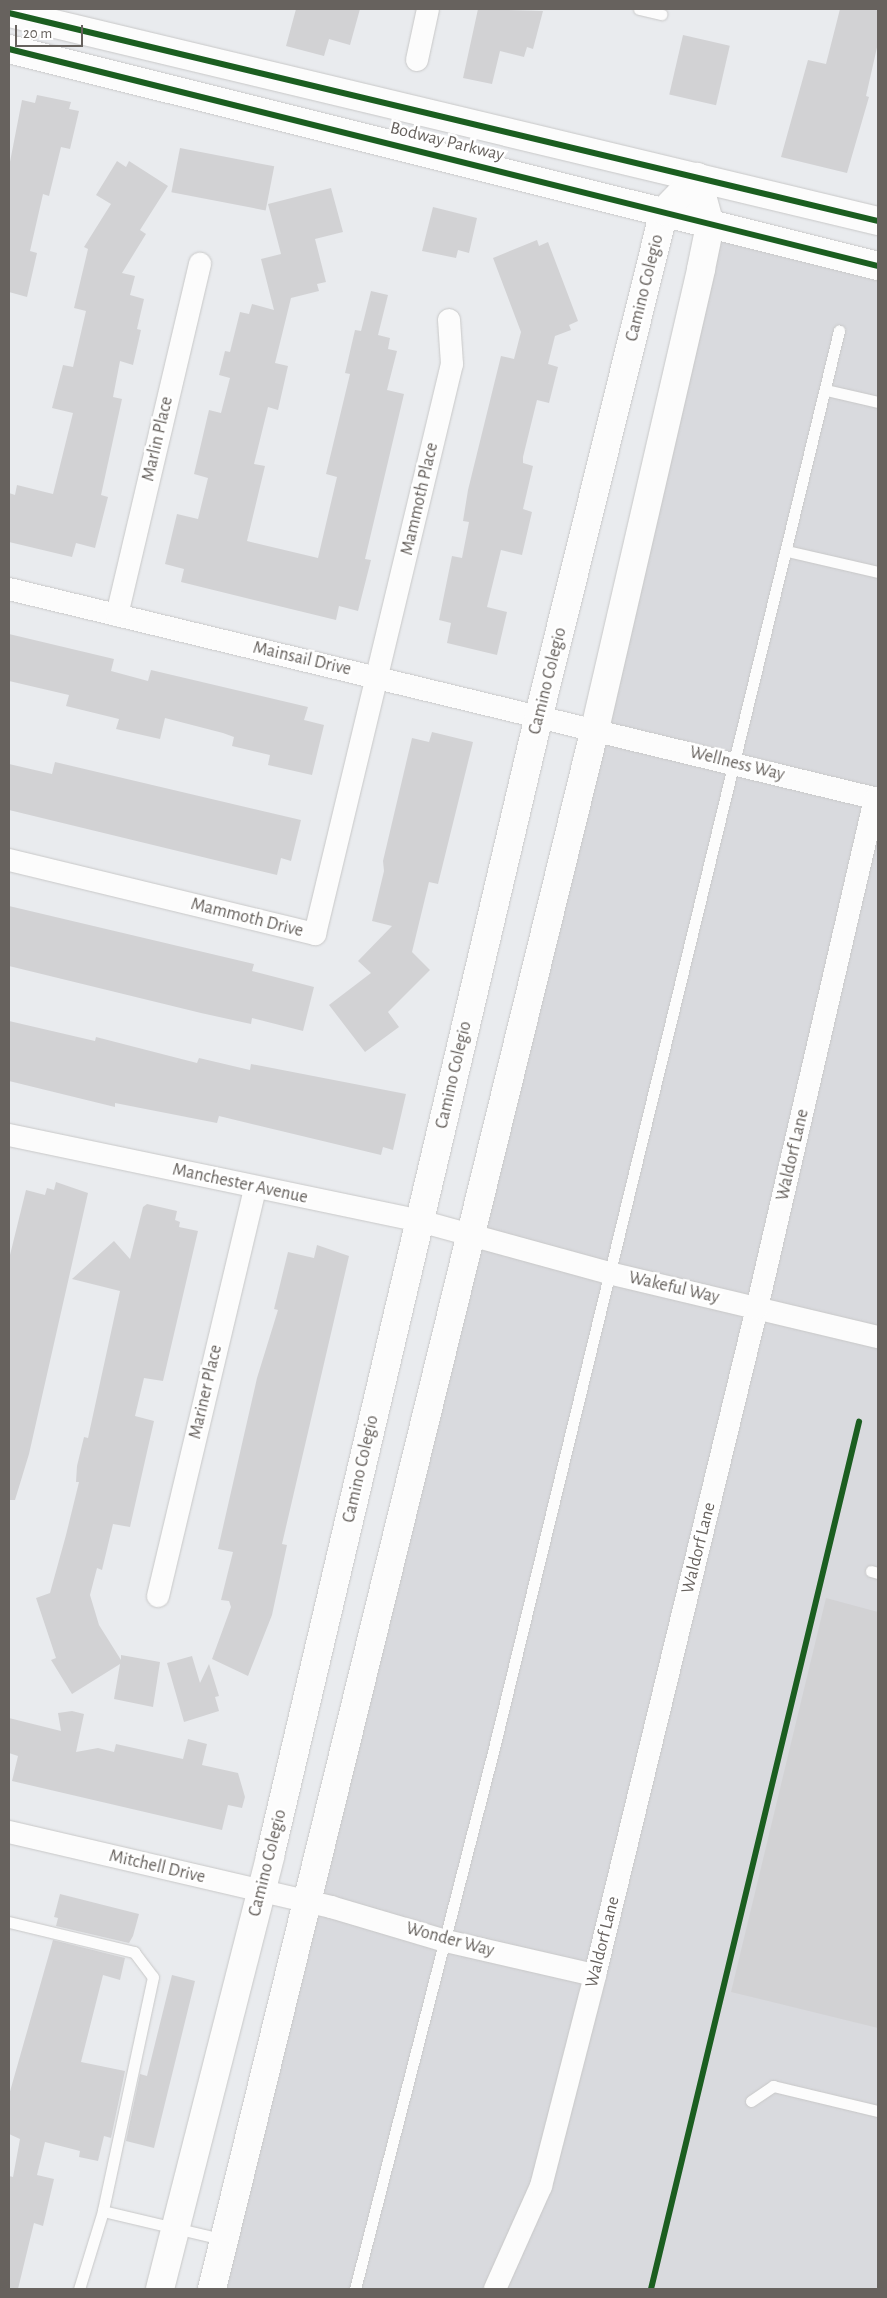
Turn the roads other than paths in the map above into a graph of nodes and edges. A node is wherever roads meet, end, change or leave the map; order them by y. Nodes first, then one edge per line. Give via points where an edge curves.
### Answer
1 (428, 9) edge
2 (639, 9) edge
3 (9, 13) edge
4 (660, 14) dead end
5 (9, 48) edge
6 (417, 60) dead end
7 (697, 177) junction
8 (664, 211) junction
9 (878, 221) edge
10 (710, 225) junction
11 (200, 264) dead end
12 (878, 266) edge
13 (450, 320) dead end
14 (839, 330) dead end
15 (826, 390) junction
16 (878, 402) edge
17 (787, 551) junction
18 (878, 572) edge
19 (9, 589) edge
20 (117, 615) junction
21 (378, 677) junction
22 (539, 715) junction
23 (595, 729) junction
24 (734, 763) junction
25 (877, 799) edge
26 (9, 860) edge
27 (9, 1135) edge
28 (255, 1188) junction
29 (420, 1221) junction
30 (470, 1235) junction
31 (609, 1273) junction
32 (757, 1308) junction
33 (878, 1337) edge
34 (158, 1596) dead end
35 (9, 1832) edge
36 (261, 1891) junction
37 (305, 1901) junction
38 (9, 1922) edge
39 (446, 1940) junction
40 (595, 1975) junction
41 (751, 2101) dead end
42 (878, 2111) edge
43 (103, 2211) junction
44 (174, 2228) junction
45 (226, 2240) junction
46 (79, 2289) edge
47 (160, 2289) edge
48 (212, 2289) edge
49 (355, 2289) edge
50 (495, 2289) edge

1 - 6 street
2 - 4 lane
3 - 7 street, Bodway Parkway
5 - 8 street, Bodway Parkway
7 - 8 street, Camino Colegio
7 - 9 street, Bodway Parkway
7 - 10 street
8 - 10 street, Bodway Parkway
8 - 22 street, Camino Colegio
10 - 12 street, Bodway Parkway
10 - 23 street
11 - 20 street, Marlin Place
13 - 21 street, Mammoth Place via 452,364
14 - 15 lane
15 - 16 lane
15 - 17 lane
17 - 18 lane
17 - 24 lane
19 - 20 street, Mainsail Drive
20 - 21 street, Mainsail Drive
21 - 22 street, Mainsail Drive
21 - 26 street, Mammoth Drive via 316,934
22 - 23 street, Mainsail Drive
22 - 29 street, Camino Colegio
23 - 24 street, Wellness Way
23 - 30 street
24 - 25 street, Wellness Way
24 - 31 lane
25 - 32 street, Waldorf Lane
27 - 28 street, Manchester Avenue
28 - 29 street, Manchester Avenue
28 - 34 street, Mariner Place
29 - 30 street, Manchester Avenue
29 - 36 street, Camino Colegio
30 - 31 street, Wakeful Way
30 - 37 street
31 - 32 street, Wakeful Way
31 - 39 lane
32 - 33 street, Wakeful Way
32 - 40 street, Waldorf Lane
35 - 36 street, Mitchell Drive
36 - 37 street, Mitchell Drive
36 - 44 street, Camino Colegio
37 - 39 street, Wonder Way
37 - 45 street
38 - 43 lane via 134,1952 153,1977
39 - 40 street, Wonder Way
39 - 49 lane
40 - 50 street, Waldorf Lane via 541,2186
41 - 42 lane via 773,2086
43 - 44 lane
43 - 46 lane
44 - 45 lane
44 - 47 street, Camino Colegio
45 - 48 street

